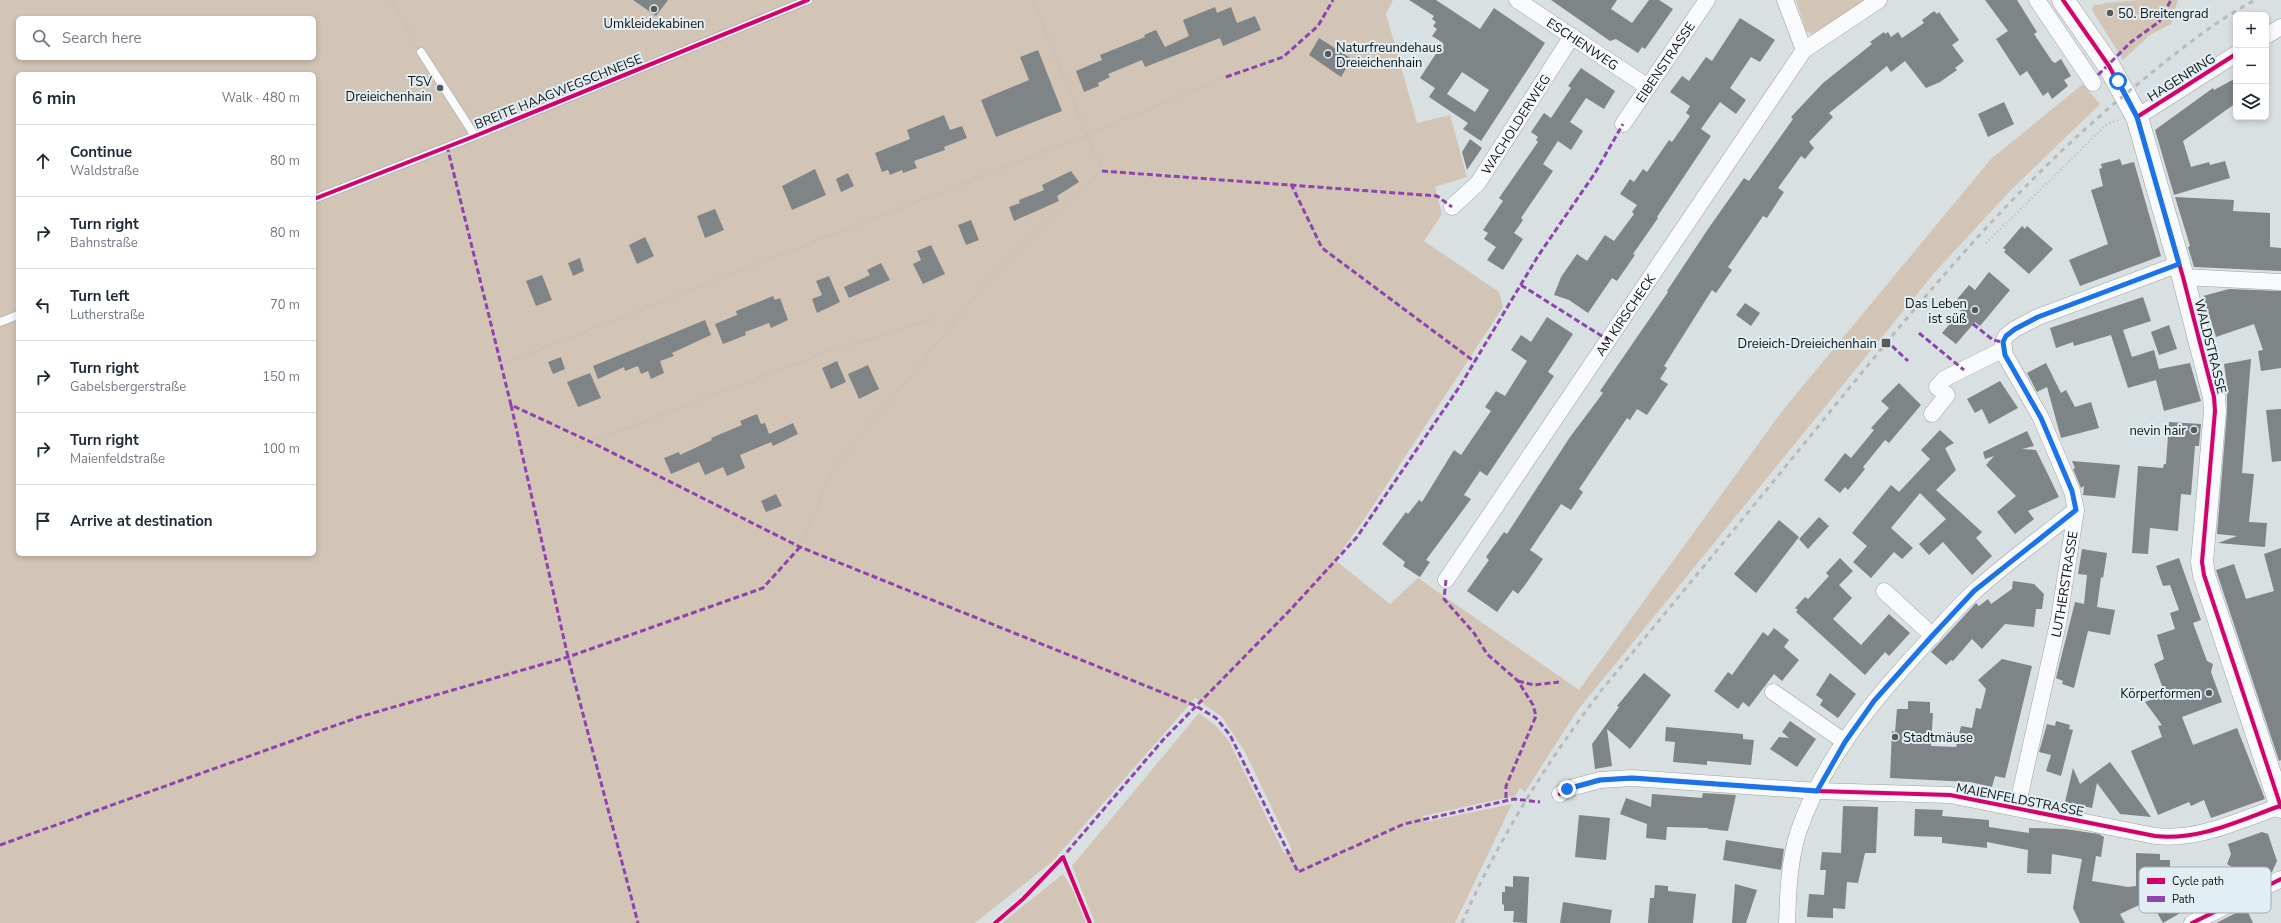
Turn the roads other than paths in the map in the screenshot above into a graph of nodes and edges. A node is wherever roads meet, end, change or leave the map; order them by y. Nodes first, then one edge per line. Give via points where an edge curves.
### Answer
1 (808, 0) edge
2 (1517, 0) edge
3 (1708, 0) edge
4 (1785, 0) edge
5 (1879, 0) edge
6 (2037, 0) edge
7 (2064, 0) edge
8 (2281, 27) edge
9 (2269, 34) edge
10 (1572, 36) junction
11 (1804, 50) junction
12 (421, 52) road end
13 (2233, 56) edge
14 (2093, 83) dead end
15 (1648, 87) junction
16 (2137, 117) junction
17 (1623, 124) dead end
18 (475, 136) junction
19 (316, 198) edge
20 (1452, 207) dead end
21 (2181, 271) junction
22 (2281, 282) edge
23 (16, 316) edge
24 (0, 322) edge
25 (2004, 349) junction
26 (1932, 414) dead end
27 (2076, 510) junction
28 (1446, 580) dead end
29 (1884, 591) dead end
30 (1932, 636) junction
31 (1773, 692) dead end
32 (1845, 742) junction
33 (2277, 783) edge
34 (1817, 791) junction
35 (1560, 794) dead end
36 (2281, 806) edge
37 (2017, 808) junction
38 (2281, 879) edge
39 (2271, 884) edge
40 (2212, 913) edge
41 (1787, 923) edge
42 (2192, 923) edge

1 - 18 lane, BREITE HAAGWEGSCHNEISE
2 - 10 street, ESCHENWEG
3 - 15 street, EIBENSTRASSE
4 - 11 street
5 - 11 street, AM KIRSCHECK
6 - 14 street
7 - 16 street, WALDSTRASSE via 2109,66
8 - 9 street
10 - 15 street, ESCHENWEG
10 - 20 street, WACHOLDERWEG via 1478,183
11 - 28 street, AM KIRSCHECK
12 - 18 lane
13 - 16 street, HAGENRING
15 - 17 street, EIBENSTRASSE
16 - 21 street, WALDSTRASSE
18 - 19 lane, BREITE HAAGWEGSCHNEISE
21 - 22 street
21 - 25 street via 2038,317 2006,336 2003,342
21 - 33 street, WALDSTRASSE via 2214,397 2215,411 2202,562 2204,575
23 - 24 lane
25 - 26 street via 1944,379 1937,387 1947,395
25 - 27 street, LUTHERSTRASSE via 2041,418 2073,495
27 - 30 street via 1974,591
27 - 37 street, LUTHERSTRASSE via 2059,619
29 - 30 street
30 - 32 street via 1874,701
31 - 32 street
32 - 34 street
33 - 36 street, WALDSTRASSE
34 - 35 street, MAIENFELDSTRASSE via 1632,778 1600,780 1567,789
34 - 37 street, MAIENFELDSTRASSE via 1950,795
34 - 41 street via 1799,832 1793,855
36 - 37 street, MAIENFELDSTRASSE via 2202,833 2176,838
38 - 39 street
40 - 42 street

